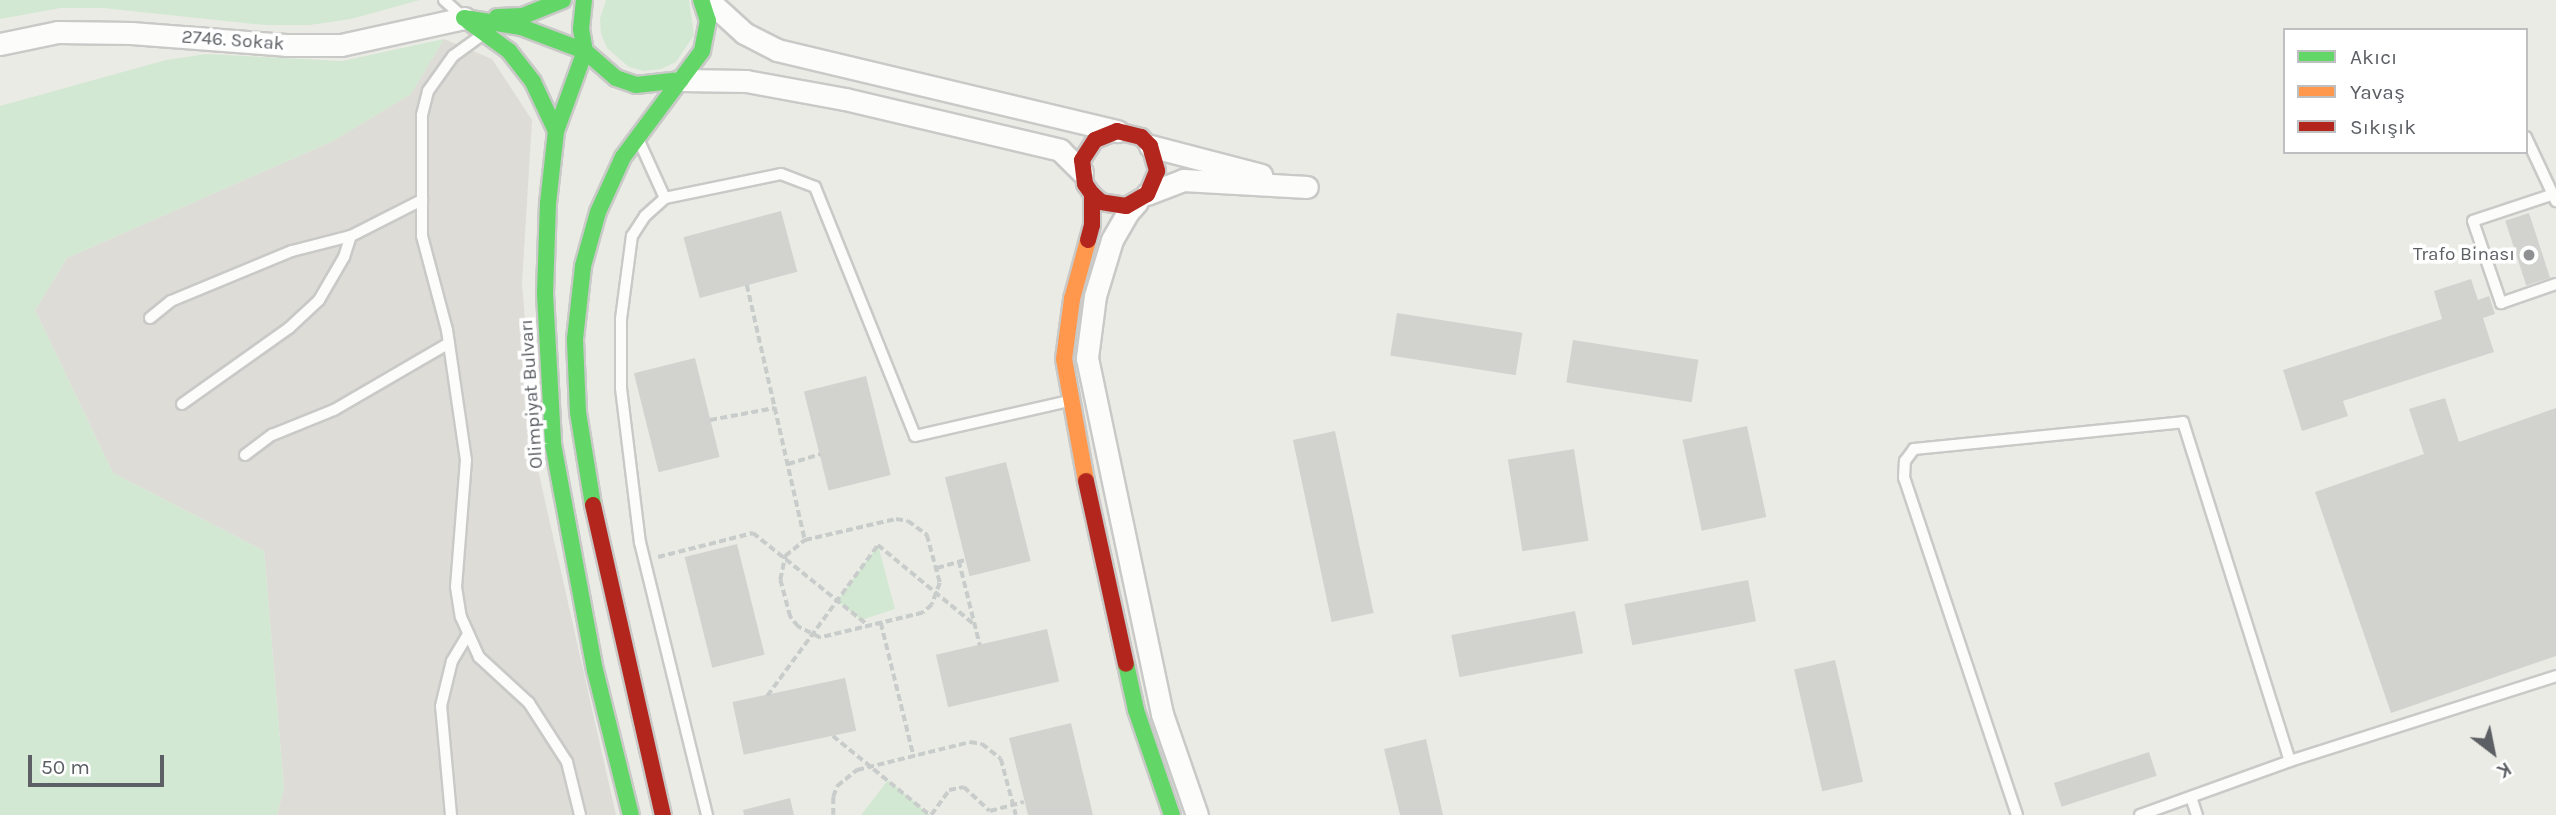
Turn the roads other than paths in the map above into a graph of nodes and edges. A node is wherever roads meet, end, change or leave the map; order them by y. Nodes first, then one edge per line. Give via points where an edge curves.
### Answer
1 (444, 0) edge
2 (500, 0) edge
3 (563, 0) edge
4 (584, 0) edge
5 (701, 0) edge
6 (708, 0) edge
7 (464, 18) junction
8 (484, 33) junction
9 (0, 44) edge
10 (585, 51) junction
11 (681, 80) junction
12 (555, 131) junction
13 (1117, 131) junction
14 (638, 138) junction
15 (2528, 141) edge
16 (1150, 146) junction
17 (1082, 172) junction
18 (1091, 194) junction
19 (665, 198) junction
20 (1142, 198) junction
21 (2555, 198) edge
22 (422, 200) junction
23 (351, 236) junction
24 (2556, 284) edge
25 (150, 318) dead end
26 (449, 344) junction
27 (1069, 401) junction
28 (182, 404) dead end
29 (245, 455) dead end
30 (468, 634) junction
31 (2556, 676) edge
32 (2290, 761) junction
33 (2191, 797) junction
34 (450, 815) edge
35 (580, 815) edge
36 (631, 815) edge
37 (663, 815) edge
38 (707, 815) edge
39 (1172, 815) edge
40 (1197, 815) edge
41 (2017, 815) edge
42 (2140, 815) edge
43 (2197, 815) edge

1 - 7 lane
2 - 7 main road
3 - 7 main road via 523,16
4 - 10 main road via 581,29
5 - 11 main road via 708,21 707,37
6 - 13 street via 744,33 777,50
7 - 8 main road
7 - 9 street, 2746. Sokak via 341,45 286,46 70,32
7 - 10 main road via 521,27
8 - 12 main road via 509,51 533,82
8 - 22 lane via 453,56 428,91 422,115
10 - 11 main road via 616,79 636,85
10 - 12 main road, Olimpiyat Bulvarı
11 - 14 main road
11 - 17 street via 746,81 845,99 1060,150
12 - 36 main road, Olimpiyat Bulvarı via 545,294 553,444 595,670
13 - 16 main road via 1141,137
13 - 17 main road via 1095,140 1082,160
14 - 19 lane
14 - 37 main road via 623,157 598,212 583,266 575,339 578,412 597,534
15 - 21 lane
16 - 20 main road via 1157,171
16 - 20 street via 1307,187 1183,180
17 - 18 main road
18 - 20 main road via 1113,206
18 - 27 main road via 1092,225 1072,299 1063,359
19 - 27 lane via 781,174 815,187 915,436
19 - 38 lane via 632,236 621,319 621,388 645,560
20 - 40 street via 1112,240 1095,296 1087,358 1162,714
21 - 24 lane via 2473,221 2501,303
22 - 23 lane
22 - 26 lane via 422,236
23 - 25 lane via 280,256 171,302
23 - 28 lane via 319,300 289,328
26 - 29 lane via 334,410 272,435
26 - 30 lane via 466,460 456,587
27 - 39 main road via 1136,710
30 - 34 lane via 452,661 442,706
30 - 35 lane via 479,657 529,703 550,732 568,762
31 - 32 lane
32 - 33 lane
32 - 41 lane via 2183,422 1913,449 1905,461 1905,478
33 - 42 lane
33 - 43 lane

